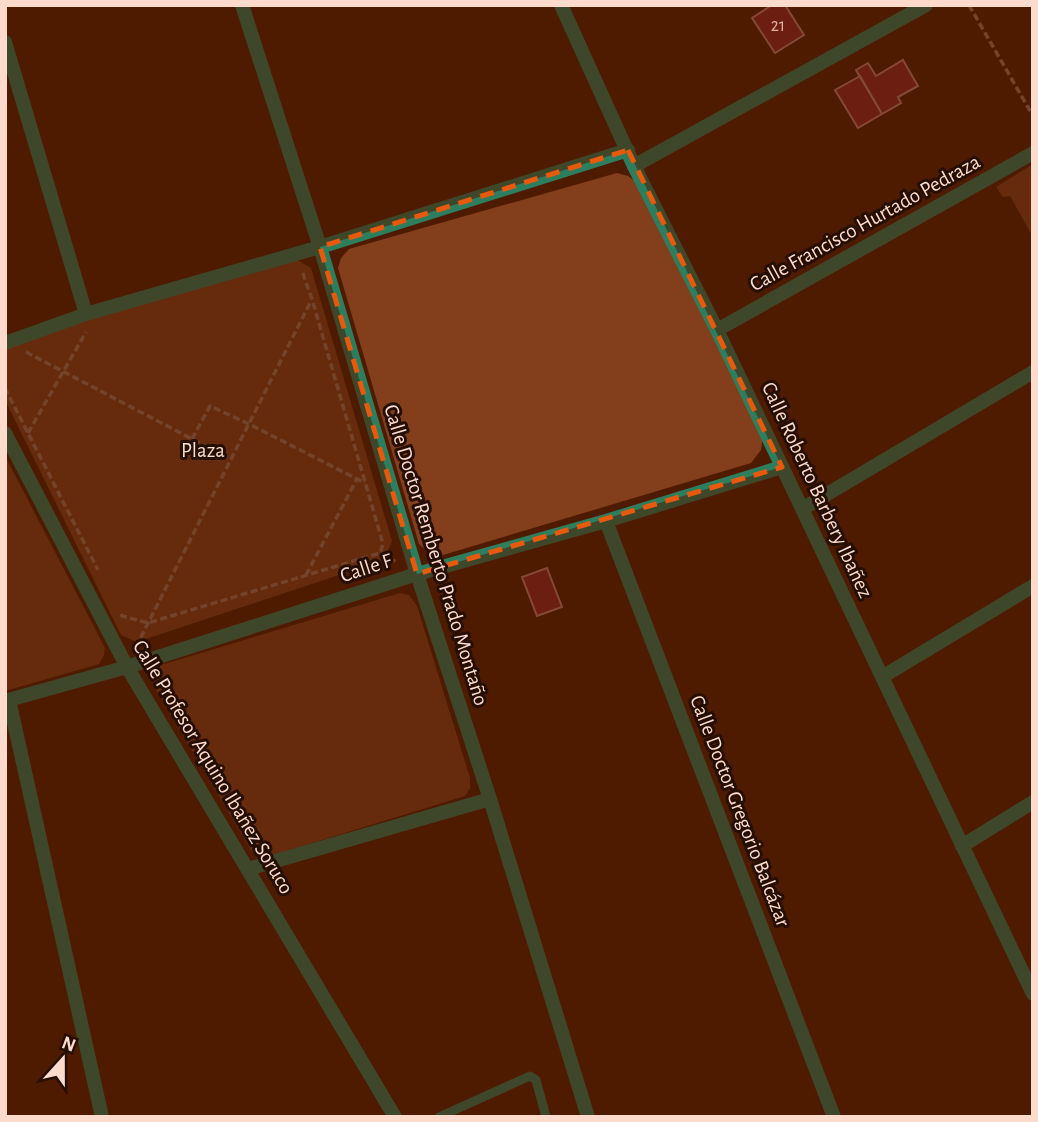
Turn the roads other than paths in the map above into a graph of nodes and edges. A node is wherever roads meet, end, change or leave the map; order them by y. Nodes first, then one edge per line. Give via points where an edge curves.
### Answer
1 (242, 5) edge
2 (561, 5) edge
3 (926, 5) edge
4 (5, 42) edge
5 (628, 150) junction
6 (1033, 153) edge
7 (634, 166) junction
8 (320, 247) junction
9 (86, 314) junction
10 (717, 330) junction
11 (12, 346) edge
12 (1033, 372) edge
13 (5, 433) edge
14 (782, 467) junction
15 (802, 509) junction
16 (606, 521) junction
17 (417, 574) junction
18 (1033, 586) edge
19 (127, 667) junction
20 (882, 677) junction
21 (7, 701) edge
22 (491, 799) junction
23 (1033, 802) edge
24 (962, 846) junction
25 (248, 869) junction
26 (1033, 994) edge
27 (103, 1117) edge
28 (396, 1117) edge
29 (439, 1117) edge
30 (546, 1117) edge
31 (588, 1117) edge
32 (834, 1117) edge

1 - 8 street, Calle Doctor Remberto Prado Montaño
2 - 5 street, Calle Roberto Barbery Ibañez
3 - 7 street
4 - 9 street
5 - 7 street, Calle Roberto Barbery Ibañez
5 - 8 street
6 - 10 street, Calle Francisco Hurtado Pedraza
7 - 10 street, Calle Roberto Barbery Ibañez
8 - 9 street
8 - 17 street, Calle Doctor Remberto Prado Montaño
9 - 11 street
10 - 14 street, Calle Roberto Barbery Ibañez
12 - 15 street
13 - 19 street, Calle Profesor Aquino Ibañez Soruco
14 - 15 street, Calle Roberto Barbery Ibañez
14 - 16 street, Calle F
15 - 20 street, Calle Roberto Barbery Ibañez
16 - 17 street, Calle F
16 - 32 street, Calle Doctor Gregorio Balcázar
17 - 19 street, Calle F
17 - 22 street, Calle Doctor Remberto Prado Montaño
18 - 20 street
19 - 21 street, Calle F
19 - 25 street, Calle Profesor Aquino Ibañez Soruco
20 - 24 street, Calle Roberto Barbery Ibañez
21 - 27 street
22 - 25 street
22 - 31 street, Calle Doctor Remberto Prado Montaño
23 - 24 street
24 - 26 street, Calle Roberto Barbery Ibañez
25 - 28 street, Calle Profesor Aquino Ibañez Soruco
29 - 30 lane via 530,1076 536,1080

